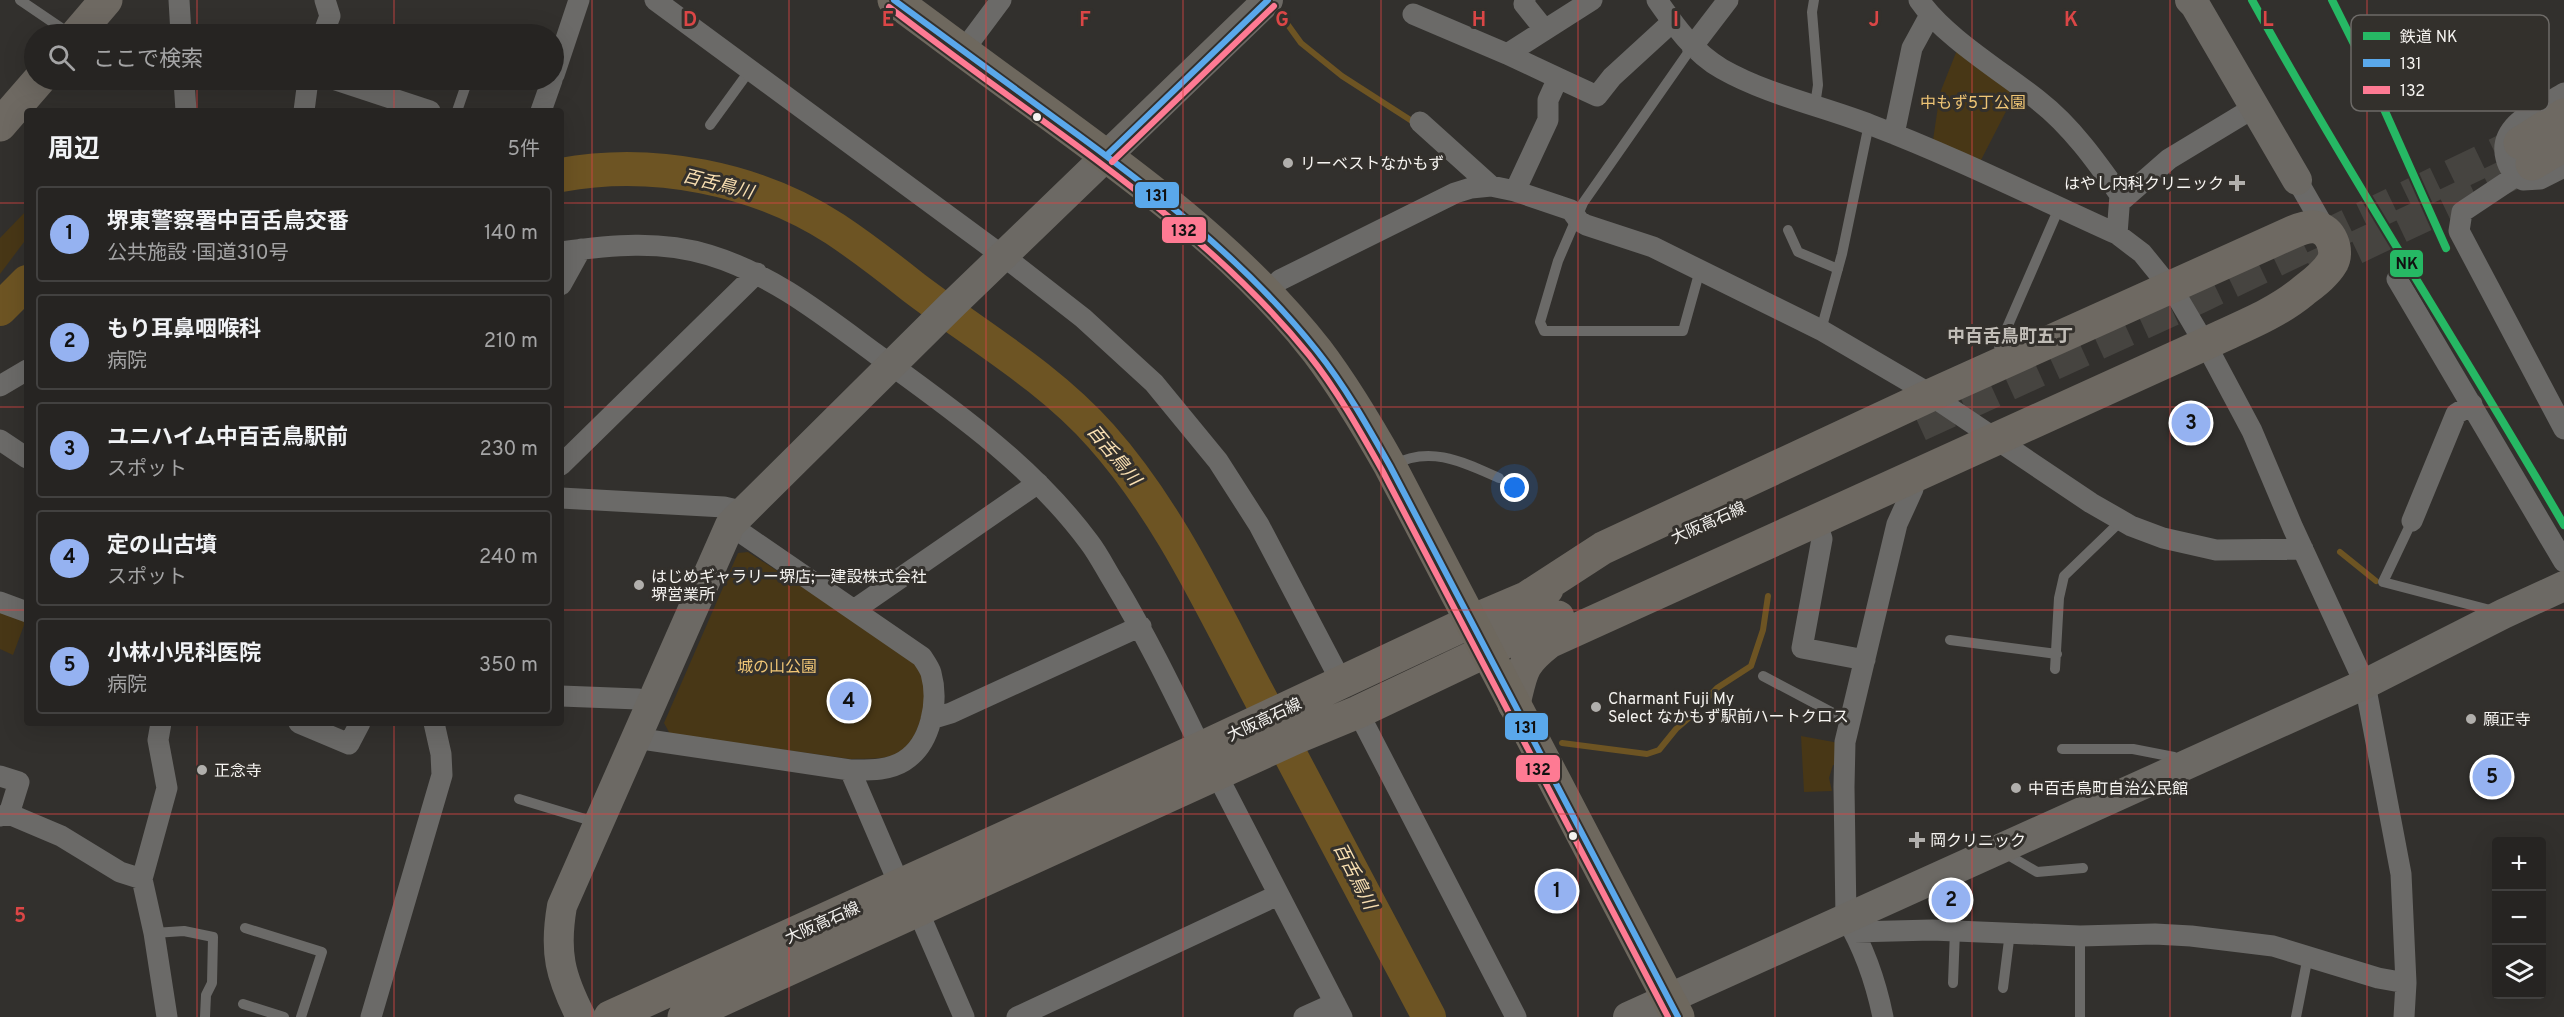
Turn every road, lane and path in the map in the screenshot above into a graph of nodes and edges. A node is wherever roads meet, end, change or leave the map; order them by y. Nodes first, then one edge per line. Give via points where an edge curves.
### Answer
1 (20, 0) edge
2 (106, 0) edge
3 (179, 0) edge
4 (325, 0) edge
5 (579, 0) edge
6 (655, 0) edge
7 (1001, 0) edge
8 (1268, 0) edge
9 (1525, 0) edge
10 (1592, 0) edge
11 (1657, 0) edge
12 (1728, 0) edge
13 (1814, 0) edge
14 (2190, 0) edge
15 (909, 7) edge
16 (1924, 8) edge
17 (1413, 14) dead end
18 (1672, 22) junction
19 (55, 24) edge
20 (86, 24) edge
21 (180, 24) edge
22 (327, 24) edge
23 (1544, 28) junction
24 (564, 45) edge
25 (1692, 47) junction
26 (963, 51) junction
27 (1507, 54) junction
28 (750, 70) junction
29 (1558, 78) junction
30 (30, 90) edge
31 (185, 90) edge
32 (307, 90) edge
33 (389, 90) edge
34 (464, 90) edge
35 (549, 90) edge
36 (2564, 93) edge
37 (2549, 102) edge
38 (1815, 105) junction
39 (2256, 107) junction
40 (186, 108) edge
41 (304, 108) edge
42 (424, 108) edge
43 (459, 108) edge
44 (543, 108) edge
45 (2534, 111) edge
46 (2564, 116) edge
47 (1420, 122) dead end
48 (711, 124) dead end
49 (1869, 124) junction
50 (0, 125) edge
51 (1894, 134) junction
52 (2564, 145) edge
53 (1106, 156) junction
54 (2523, 161) junction
55 (2564, 167) edge
56 (2297, 180) junction
57 (1491, 186) junction
58 (1515, 191) junction
59 (2121, 201) junction
60 (2059, 208) junction
61 (1576, 217) junction
62 (1788, 230) dead end
63 (2117, 234) junction
64 (2282, 237) junction
65 (2332, 242) junction
66 (571, 251) edge
67 (1003, 256) junction
68 (1838, 269) junction
69 (1700, 270) junction
70 (757, 273) junction
71 (564, 275) edge
72 (2397, 279) dead end
73 (2170, 287) junction
74 (1266, 294) junction
75 (1821, 330) junction
76 (2205, 344) junction
77 (2006, 361) junction
78 (891, 365) junction
79 (24, 372) edge
80 (0, 386) edge
81 (1930, 395) junction
82 (2472, 404) junction
83 (2564, 429) edge
84 (1997, 439) junction
85 (0, 440) edge
86 (24, 456) edge
87 (564, 462) edge
88 (1390, 466) junction
89 (1913, 476) junction
90 (1499, 478) dead end
91 (1038, 483) junction
92 (564, 498) edge
93 (736, 518) junction
94 (1816, 520) junction
95 (2121, 521) junction
96 (2412, 521) joint
97 (2303, 549) junction
98 (2564, 562) edge
99 (2564, 586) edge
100 (1526, 598) junction
101 (0, 602) edge
102 (854, 610) junction
103 (24, 611) edge
104 (2503, 614) junction
105 (1472, 621) junction
106 (1140, 626) junction
107 (1950, 640) dead end
108 (1486, 651) junction
109 (2057, 654) junction
110 (1865, 660) junction
111 (2055, 669) dead end
112 (1763, 676) dead end
113 (1342, 683) junction
114 (2366, 684) junction
115 (564, 696) edge
116 (651, 702) junction
117 (1514, 704) junction
118 (1358, 712) junction
119 (931, 719) junction
120 (1851, 722) junction
121 (160, 726) edge
122 (306, 726) edge
123 (358, 726) edge
124 (435, 726) edge
125 (1276, 730) junction
126 (636, 738) junction
127 (2062, 749) dead end
128 (1209, 762) junction
129 (2186, 763) junction
130 (850, 770) junction
131 (0, 776) edge
132 (519, 798) dead end
133 (4, 815) edge
134 (599, 823) junction
135 (1998, 849) junction
136 (2083, 868) dead end
137 (142, 879) junction
138 (1278, 895) junction
139 (909, 899) junction
140 (1850, 925) junction
141 (245, 928) dead end
142 (1955, 931) junction
143 (2010, 932) junction
144 (154, 933) junction
145 (2080, 936) junction
146 (2308, 956) junction
147 (1953, 983) dead end
148 (2406, 983) junction
149 (2004, 988) dead end
150 (243, 1004) dead end
151 (1673, 1008) edge
152 (1339, 1010) edge
153 (167, 1017) edge
154 (205, 1017) edge
155 (284, 1017) edge
156 (301, 1017) edge
157 (371, 1017) edge
158 (581, 1017) edge
159 (610, 1017) edge
160 (684, 1017) edge
161 (964, 1017) edge
162 (1017, 1017) edge
163 (1304, 1017) edge
164 (1516, 1017) edge
165 (1628, 1017) edge
166 (1883, 1017) edge
167 (2080, 1017) edge
168 (2296, 1017) edge
169 (2404, 1017) edge

1 - 19 lane
2 - 20 main road
3 - 21 street
4 - 22 street via 330,16
5 - 24 street
6 - 28 street
7 - 26 street
8 - 53 street
9 - 23 street via 1524,4
10 - 23 street
11 - 18 street
12 - 25 street
13 - 38 lane via 1818,85
14 - 39 street
15 - 26 highway
16 - 51 street via 1909,58
16 - 59 street via 2067,127 2100,166
17 - 27 street
18 - 25 street
18 - 29 street via 1597,96
23 - 27 street
25 - 38 street via 1721,69
25 - 61 lane
26 - 53 highway
27 - 29 street
28 - 48 lane
28 - 67 street
29 - 58 street via 1548,100 1548,120
30 - 50 main road
31 - 40 street
32 - 41 street
33 - 42 street
34 - 43 lane
35 - 44 street
36 - 37 street
38 - 49 street
39 - 56 street
39 - 59 street via 2169,159
45 - 54 street via 2509,133 2505,153 2508,165
46 - 54 main road
47 - 57 street
49 - 51 street
49 - 68 lane
51 - 60 street
52 - 54 main road
53 - 67 street
53 - 74 highway via 1217,245
54 - 55 street via 2523,180 2546,177
54 - 83 street via 2462,212 2459,231
56 - 64 street via 2303,201 2301,214 2294,228
56 - 65 street
57 - 58 street
57 - 74 street via 1455,193 1280,280
58 - 61 street via 1571,210
59 - 63 street
60 - 63 street
60 - 77 lane via 1999,346
61 - 69 street via 1586,225 1653,246
61 - 69 lane via 1540,321 1544,331 1683,331
62 - 68 lane via 1798,252
63 - 73 street via 2142,253
64 - 65 main road via 2312,227 2322,229
64 - 73 main road
65 - 76 main road via 2335,252 2331,265 2302,292 2282,307
66 - 70 street via 637,244 678,247
66 - 71 street
67 - 78 street
67 - 113 street via 1083,318 1154,383 1218,461 1259,525
68 - 75 lane
69 - 75 street
70 - 78 street via 796,295
70 - 87 street
72 - 82 street
73 - 76 street
73 - 77 main road
74 - 88 highway via 1316,350
75 - 81 street
76 - 84 main road
76 - 97 street via 2252,431
77 - 81 main road
78 - 91 street
78 - 93 street
79 - 80 street
81 - 84 street
81 - 100 main road via 1603,548
82 - 96 street via 2456,414
82 - 98 street
84 - 89 main road
84 - 95 street
85 - 86 street
88 - 90 lane via 1422,455 1448,458
88 - 105 highway
89 - 94 main road
89 - 110 street via 1913,489 1897,524
91 - 102 street
91 - 106 street via 1090,542
92 - 93 street via 724,507
93 - 102 street
93 - 116 street
94 - 110 street via 1822,539 1802,648
94 - 117 main road via 1549,642 1527,662
95 - 97 street via 2157,536 2209,549
95 - 109 lane via 2064,576 2059,598
96 - 104 lane via 2383,582
97 - 114 street
99 - 104 street
100 - 105 main road, 大阪高石線
100 - 108 main road, 大阪高石線 via 1931,432
101 - 103 street
102 - 119 street via 922,657 930,672
104 - 114 street
105 - 108 highway
105 - 113 main road, 大阪高石線
106 - 119 street
106 - 128 street
107 - 109 lane
108 - 117 highway
108 - 118 main road, 大阪高石線
109 - 111 lane
110 - 120 street
112 - 120 lane
113 - 125 main road, 大阪高石線
114 - 129 street
114 - 148 street via 2401,874
115 - 116 street
116 - 126 street
117 - 151 highway
118 - 125 main road, 大阪高石線
118 - 164 street
119 - 130 street via 921,745 903,762 882,770
120 - 140 street via 1845,742 1844,787
121 - 137 street via 158,740 167,788
122 - 123 street via 348,744
124 - 157 street via 442,775
125 - 128 main road, 大阪高石線
126 - 130 street
126 - 134 street
127 - 129 lane via 2133,749
128 - 138 street
128 - 139 main road, 大阪高石線
129 - 135 street
130 - 139 street
131 - 133 street via 19,782
132 - 134 lane
133 - 137 street via 61,836 120,872
134 - 158 street via 562,906 557,934 566,984
135 - 136 lane via 2037,872
135 - 140 street
137 - 144 street
138 - 152 street
138 - 162 street
139 - 159 main road, 大阪高石線
139 - 160 main road, 大阪高石線
139 - 161 street
140 - 142 street
140 - 151 street
140 - 166 street via 1878,993
141 - 156 lane via 322,952
142 - 143 street
142 - 147 lane
143 - 145 street
143 - 149 lane
144 - 153 street
144 - 154 lane via 184,931 213,937 212,983 206,995
145 - 146 street via 2191,936 2273,946
145 - 167 lane
146 - 148 street
146 - 168 lane
148 - 169 street
150 - 155 lane
151 - 165 street
152 - 163 street

